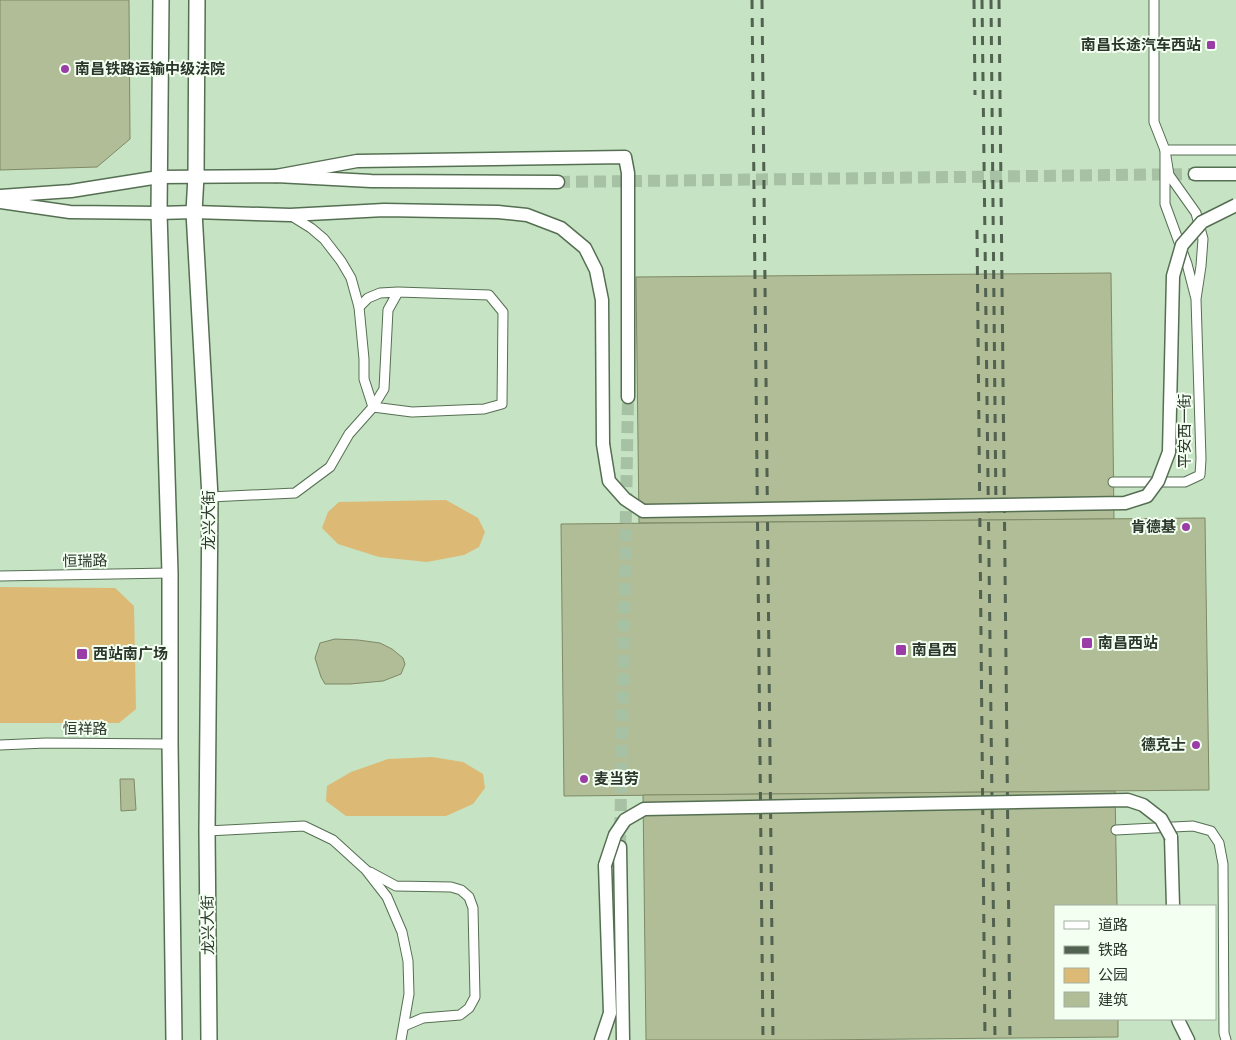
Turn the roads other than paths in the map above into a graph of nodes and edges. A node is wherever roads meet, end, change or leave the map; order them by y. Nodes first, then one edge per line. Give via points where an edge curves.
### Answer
1 (161, 0) edge
2 (197, 0) edge
3 (1154, 0) edge
4 (1165, 150) junction
5 (1236, 150) edge
6 (1195, 174) tunnel mouth
7 (1236, 174) edge
8 (196, 176) junction
9 (276, 176) junction
10 (159, 177) junction
11 (558, 182) tunnel mouth
12 (0, 196) edge
13 (0, 202) edge
14 (1236, 205) edge
15 (194, 212) junction
16 (159, 213) junction
17 (290, 215) junction
18 (398, 292) junction
19 (1196, 299) junction
20 (359, 307) junction
21 (628, 398) tunnel mouth
22 (373, 407) junction
23 (1113, 482) dead end
24 (210, 497) junction
25 (170, 573) junction
26 (0, 576) edge
27 (170, 744) junction
28 (0, 745) edge
29 (1116, 830) dead end
30 (207, 832) junction
31 (620, 846) tunnel mouth
32 (366, 870) junction
33 (1173, 905) edge
34 (1178, 1020) edge
35 (404, 1026) junction
36 (1223, 1038) edge
37 (174, 1040) edge
38 (209, 1040) edge
39 (401, 1040) edge
40 (600, 1040) edge
41 (624, 1040) edge
42 (1188, 1040) edge

1 - 10 main road
2 - 8 main road, 龙兴大街
3 - 4 street via 1154,122
4 - 5 street
4 - 19 street via 1165,204
4 - 19 street via 1169,175 1196,213 1203,239
6 - 7 street
8 - 9 street
8 - 10 street
8 - 15 main road, 龙兴大街
9 - 11 street via 371,181
9 - 21 street via 357,161 625,157 628,173
10 - 12 street via 71,191
10 - 16 main road
13 - 16 street via 70,212
14 - 17 street, bridge via 1202,222 1182,245 1173,276 1169,452 1158,481 1147,496 1125,503 643,511 624,499 609,480 603,444 602,300 596,270 585,248 561,228 527,215 384,210
15 - 16 street
15 - 17 street
15 - 24 main road, 龙兴大街
16 - 25 main road
17 - 20 street via 324,239 351,278
18 - 20 street via 380,293
18 - 22 street via 388,310 384,389
18 - 22 street via 489,295 503,312 502,404 484,409 412,412
19 - 23 street, 平安西一街 via 1200,475 1185,482
20 - 22 street via 364,379
22 - 24 street via 349,434 330,468 295,493
24 - 30 main road, 龙兴大街
25 - 26 street, 恒瑞路
25 - 27 main road
27 - 28 street, 恒祥路 via 46,742
27 - 37 main road
29 - 36 street via 1193,826 1211,831 1219,843 1223,864
30 - 32 street via 304,826 333,840
30 - 38 main road, 龙兴大街
31 - 41 street
32 - 35 street via 387,897 402,932 409,978
32 - 35 street via 396,886 461,890 470,897 473,908 475,997 469,1008 460,1014 423,1018
33 - 40 street, bridge via 1171,837 1161,819 1143,805 1128,800 644,809 625,820 615,835 605,864 610,1013
34 - 42 street
35 - 39 street

